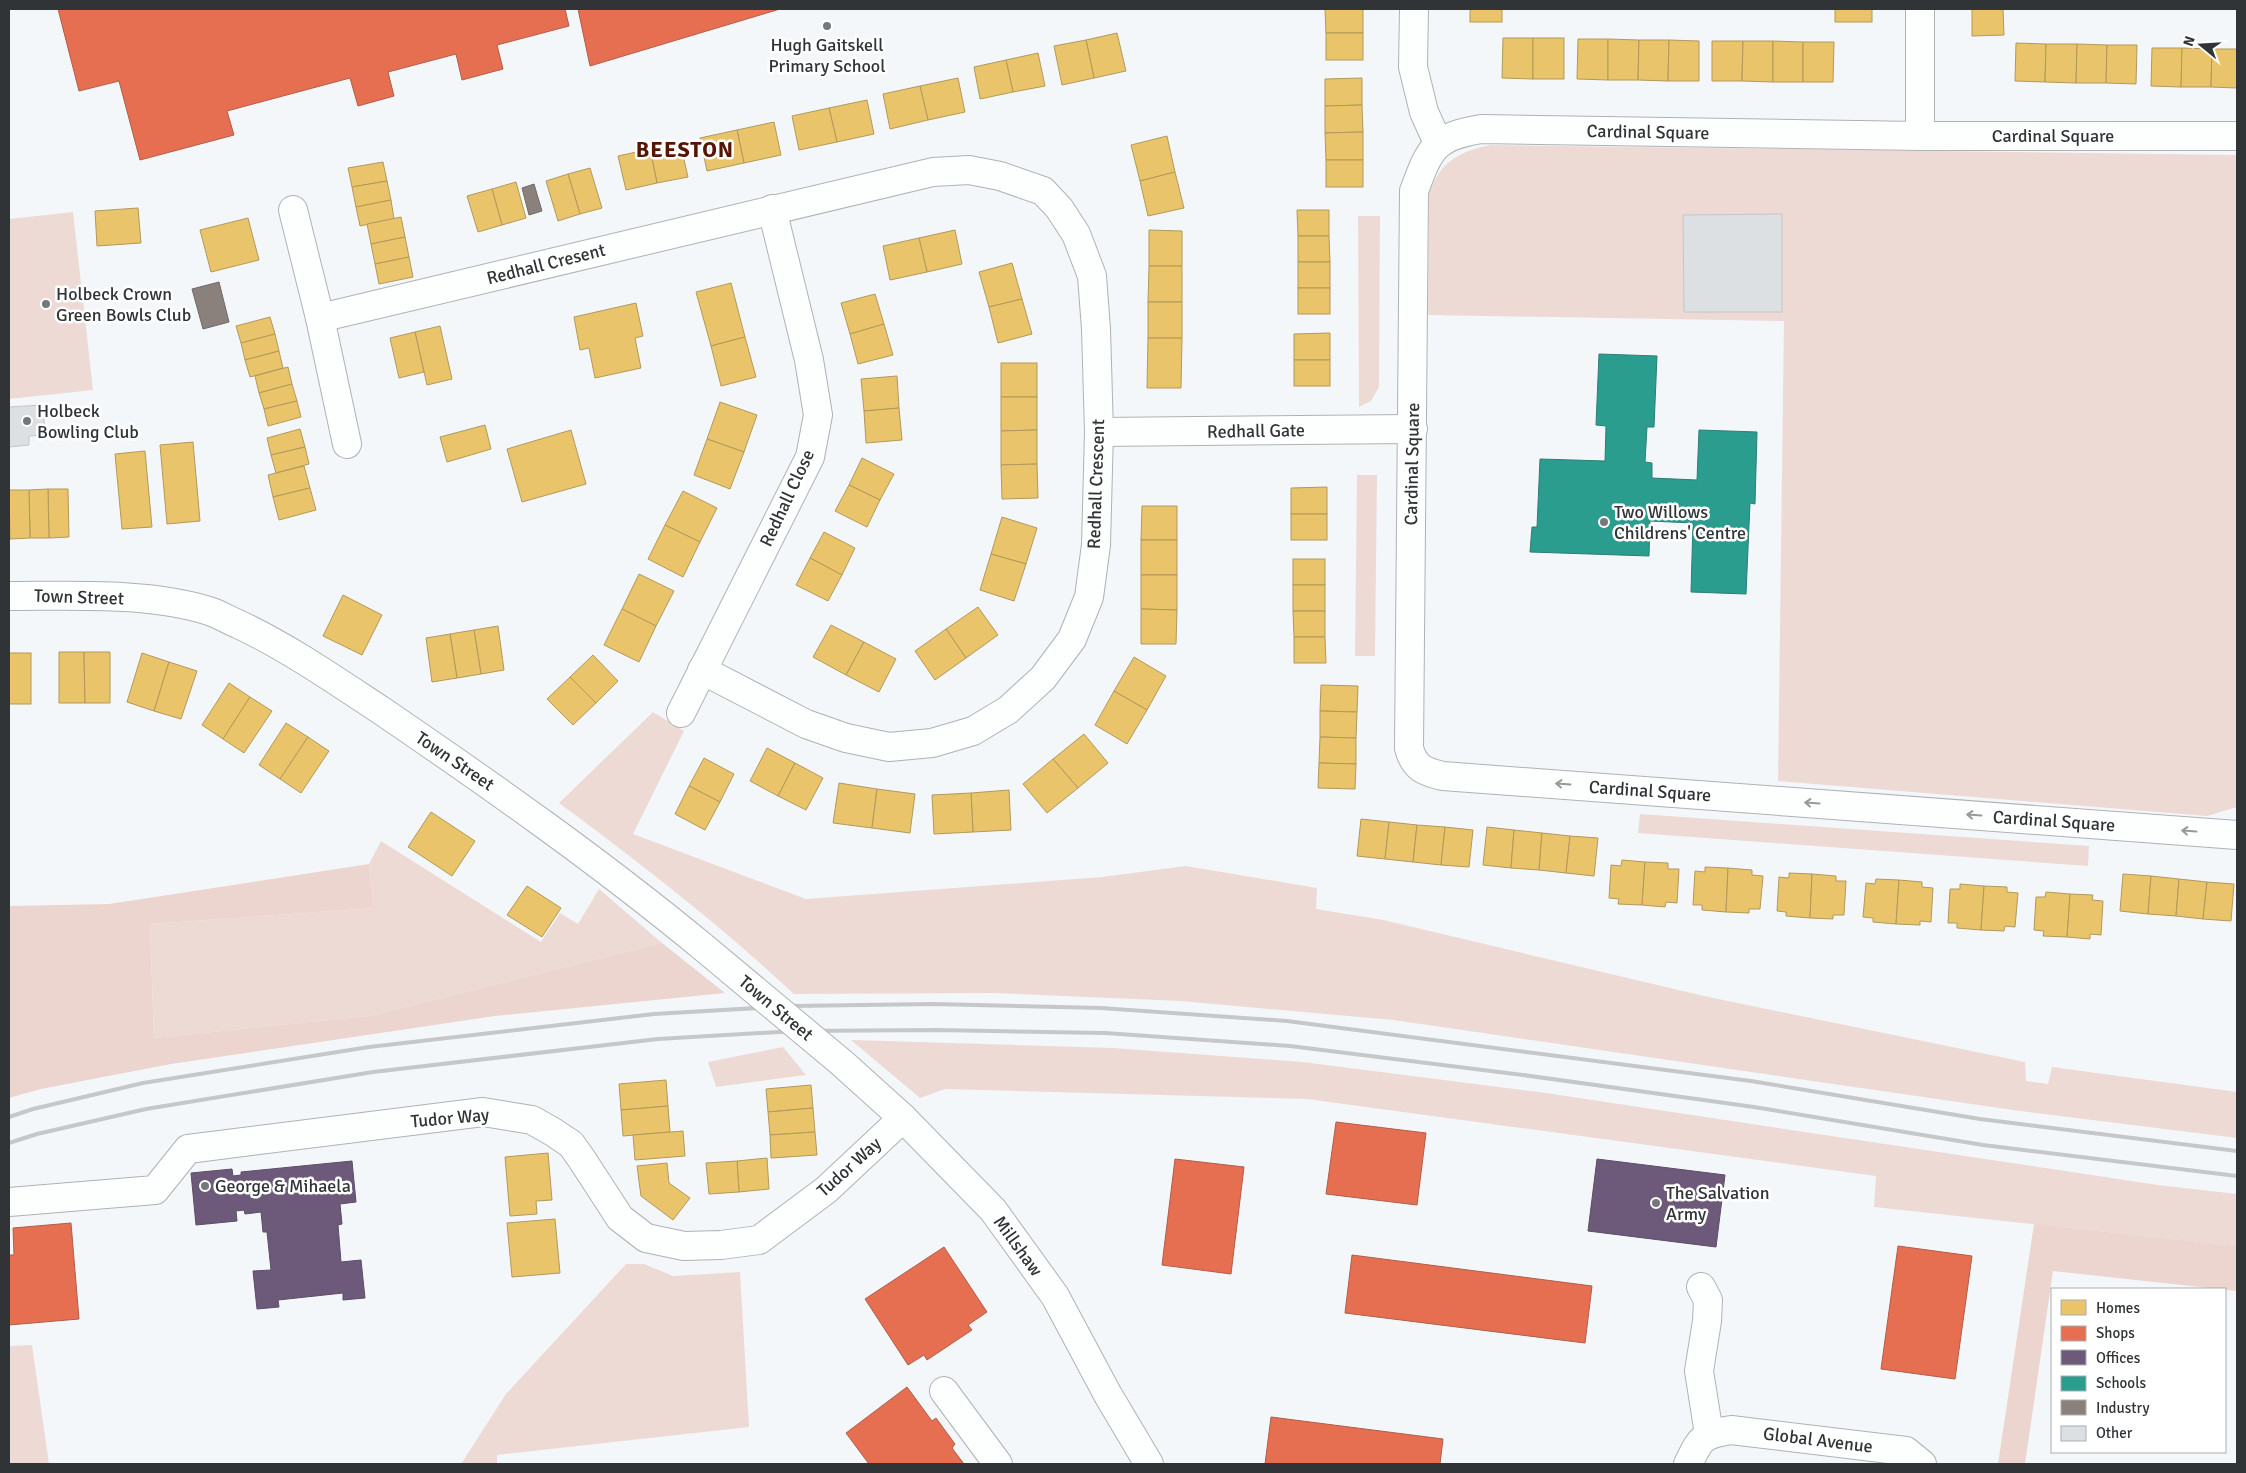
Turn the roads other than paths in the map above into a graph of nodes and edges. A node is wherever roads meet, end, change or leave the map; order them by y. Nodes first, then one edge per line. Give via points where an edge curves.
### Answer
1 (1414, 9) edge
2 (1920, 9) edge
3 (1920, 136) junction
4 (2237, 136) edge
5 (1438, 143) junction
6 (293, 210) dead end
7 (772, 210) junction
8 (320, 318) junction
9 (1413, 429) junction
10 (1099, 432) junction
11 (347, 444) dead end
12 (9, 596) edge
13 (702, 670) junction
14 (680, 714) dead end
15 (2237, 835) edge
16 (842, 1063) joint
17 (903, 1118) junction
18 (9, 1202) edge
19 (1701, 1287) dead end
20 (944, 1391) dead end
21 (1709, 1434) junction
22 (998, 1464) edge
23 (1148, 1464) edge
24 (1688, 1464) edge
25 (1922, 1464) edge

1 - 5 street via 1413,67 1424,112
2 - 3 street
3 - 4 street, Cardinal Square
3 - 5 street, Cardinal Square via 1481,129 1456,134
5 - 9 street, Cardinal Square via 1424,163 1414,191
6 - 8 street
7 - 8 street, Redhall Cresent
7 - 10 street, Redhall Crescent via 933,172 969,170 1000,176 1043,191 1076,234 1092,276
7 - 13 street, Redhall Close via 809,360 818,416 810,457
8 - 11 street
9 - 10 street, Redhall Gate
15 -> 9 street, Cardinal Square via 1443,776 1424,772 1412,758 1409,748
10 - 13 street, Redhall Crescent via 1096,545 1089,596 1072,639 1043,678 1008,710 972,732 932,743 889,747 846,738 806,724
12 - 16 street, Town Street, bridge via 153,600 209,611 270,639 503,793 633,889
13 - 14 street, Redhall Close
16 - 17 street, Millshaw
17 - 18 street, Tudor Way via 826,1190 759,1240 721,1245 684,1246 646,1238 620,1218 571,1144 532,1120 483,1112 188,1149 155,1190
17 - 23 street, Millshaw via 992,1210 1055,1296
19 - 21 street via 1708,1300 1699,1371
20 - 22 street
21 - 24 street via 1697,1446
21 - 25 street, Global Avenue via 1731,1430 1906,1451

